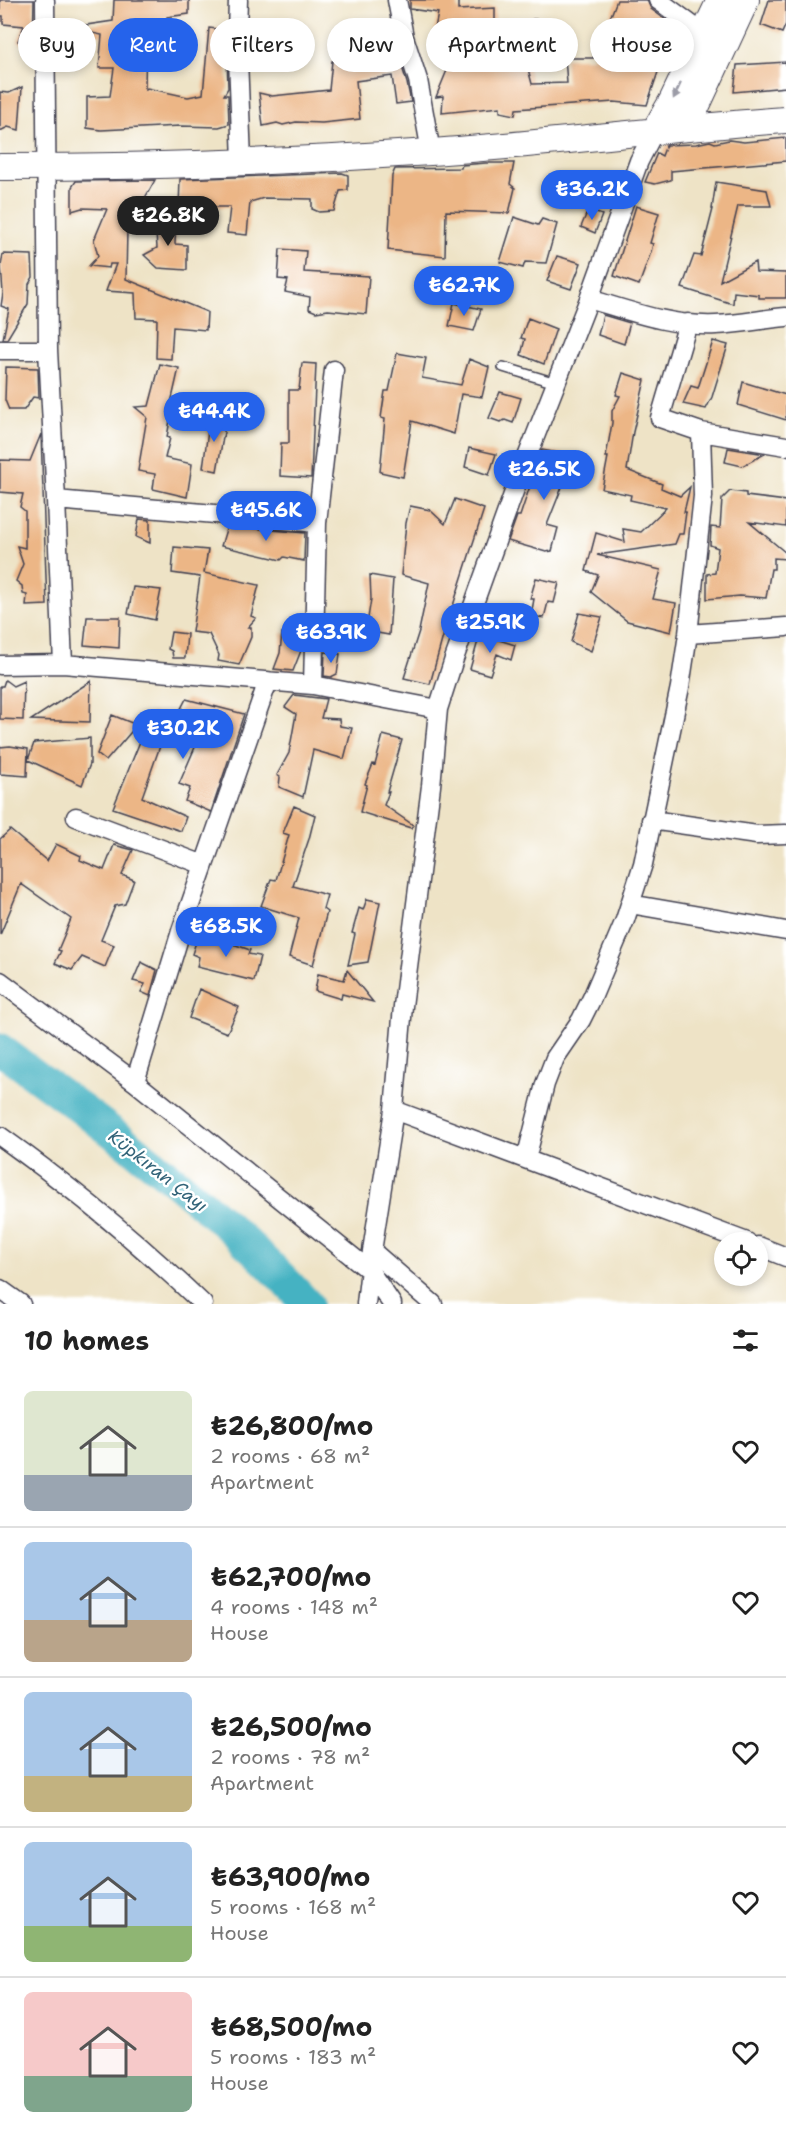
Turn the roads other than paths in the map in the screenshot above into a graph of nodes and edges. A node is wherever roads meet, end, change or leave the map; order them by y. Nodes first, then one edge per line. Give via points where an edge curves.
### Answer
1 (45, 0) edge
2 (238, 0) edge
3 (397, 0) edge
4 (658, 0) edge
5 (720, 0) edge
6 (746, 0) edge
7 (714, 41) junction
8 (786, 120) edge
9 (687, 127) junction
10 (655, 130) junction
11 (431, 152) junction
12 (242, 161) junction
13 (0, 167) edge
14 (45, 167) junction
15 (589, 299) junction
16 (786, 316) edge
17 (688, 323) junction
18 (0, 350) edge
19 (48, 350) junction
20 (503, 367) dead end
21 (334, 370) dead end
22 (556, 383) junction
23 (701, 432) junction
24 (786, 447) edge
25 (56, 500) junction
26 (317, 523) junction
27 (786, 627) edge
28 (688, 634) junction
29 (63, 664) junction
30 (0, 665) edge
31 (268, 681) junction
32 (313, 685) junction
33 (438, 709) junction
34 (76, 816) dead end
35 (651, 820) junction
36 (786, 834) edge
37 (204, 866) junction
38 (630, 904) junction
39 (786, 931) edge
40 (0, 981) edge
41 (135, 1082) junction
42 (394, 1110) junction
43 (0, 1136) edge
44 (526, 1160) junction
45 (720, 1232) edge
46 (768, 1250) edge
47 (372, 1251) junction
48 (786, 1257) edge
49 (369, 1270) junction
50 (0, 1289) edge
51 (21, 1304) edge
52 (203, 1304) edge
53 (366, 1304) edge
54 (392, 1304) edge
55 (433, 1304) edge

1 - 14 street
2 - 12 street
3 - 11 street via 418,80
4 - 7 street
5 - 7 street
6 - 7 street
7 - 9 street
7 -> 10 street
8 - 9 street
9 - 10 street
10 - 11 street
10 - 15 street via 639,160
11 - 12 street
12 - 14 street
13 - 14 street
14 - 19 street
15 - 17 street via 656,319
15 - 22 street
16 - 17 street via 715,325
17 - 23 street via 660,418
18 - 19 street
19 - 25 street
20 - 22 lane
21 - 26 street
22 - 33 street
23 - 24 street
23 - 28 street via 702,496
25 - 26 street
25 - 29 street
26 - 32 street
27 - 28 street
28 - 35 street
29 - 30 street
29 - 31 street
31 - 32 street
31 - 37 street
32 - 33 street
33 - 42 street
34 - 37 street
35 - 36 street via 757,835
35 - 38 street
37 - 41 street
38 - 39 street
38 - 44 street via 592,998 555,1058
40 - 41 street
41 - 49 street
42 - 44 street
42 - 47 street
43 - 52 street via 148,1251
44 - 45 street
46 - 48 street
47 - 49 street
47 - 55 street
49 - 53 street
49 - 54 street
50 - 51 street

